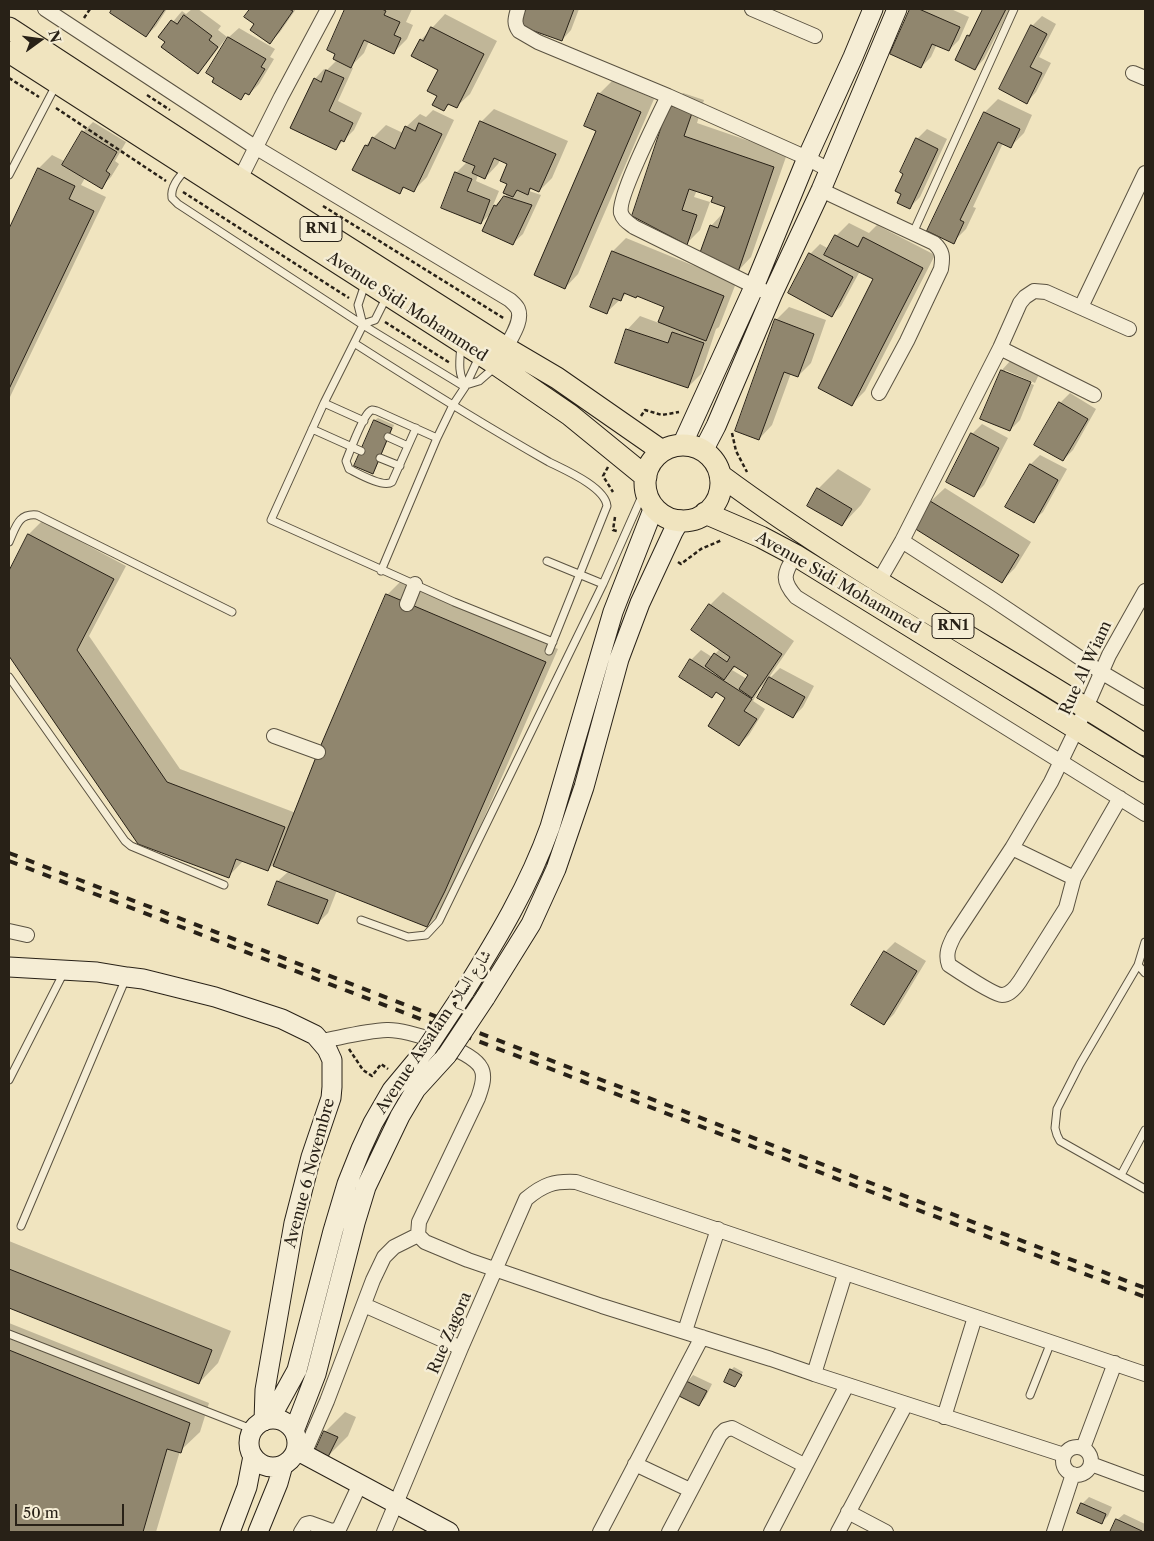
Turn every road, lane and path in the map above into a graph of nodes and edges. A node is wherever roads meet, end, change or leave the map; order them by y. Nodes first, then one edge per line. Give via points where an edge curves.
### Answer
1 (44, 9) edge
2 (328, 9) edge
3 (518, 9) edge
4 (752, 9) edge
5 (873, 9) edge
6 (896, 9) edge
7 (1014, 9) edge
8 (9, 28) edge
9 (815, 36) dead end
10 (9, 52) edge
11 (62, 73) junction
12 (9, 78) edge
13 (668, 96) junction
14 (48, 102) junction
15 (255, 147) junction
16 (807, 158) junction
17 (188, 167) junction
18 (829, 170) junction
19 (1145, 174) edge
20 (9, 175) edge
21 (240, 178) junction
22 (174, 186) junction
23 (821, 190) junction
24 (913, 233) junction
25 (366, 282) junction
26 (754, 287) junction
27 (388, 295) junction
28 (772, 295) junction
29 (358, 303) junction
30 (1081, 307) junction
31 (377, 317) junction
32 (363, 325) junction
33 (1129, 329) dead end
34 (461, 342) junction
35 (354, 343) junction
36 (1000, 348) junction
37 (494, 356) junction
38 (460, 370) junction
39 (466, 386) junction
40 (879, 393) dead end
41 (1094, 395) dead end
42 (324, 403) junction
43 (453, 405) junction
44 (683, 411) dead end
45 (363, 423) junction
46 (416, 428) junction
47 (312, 429) junction
48 (370, 430) dead end
49 (633, 430) junction
50 (732, 432) dead end
51 (388, 438) dead end
52 (437, 438) junction
53 (408, 446) junction
54 (352, 447) junction
55 (672, 448) junction
56 (361, 451) dead end
57 (703, 451) junction
58 (380, 458) dead end
59 (400, 466) junction
60 (720, 475) junction
61 (752, 475) dead end
62 (649, 490) junction
63 (705, 513) junction
64 (680, 520) junction
65 (727, 539) dead end
66 (902, 541) junction
67 (9, 542) edge
68 (664, 553) junction
69 (795, 555) junction
70 (547, 561) dead end
71 (382, 570) junction
72 (580, 575) junction
73 (879, 581) junction
74 (415, 584) junction
75 (602, 584) junction
76 (1145, 591) edge
77 (407, 604) dead end
78 (232, 612) dead end
79 (553, 642) junction
80 (549, 650) dead end
81 (1101, 672) junction
82 (9, 677) edge
83 (1145, 698) edge
84 (1086, 707) junction
85 (1077, 728) junction
86 (274, 736) dead end
87 (1145, 745) edge
88 (318, 752) dead end
89 (1061, 761) junction
90 (1145, 771) edge
91 (1120, 798) junction
92 (1145, 814) edge
93 (1012, 848) junction
94 (1074, 878) junction
95 (224, 885) dead end
96 (361, 920) dead end
97 (9, 931) edge
98 (27, 934) dead end
99 (1145, 942) edge
100 (1138, 965) junction
101 (9, 967) edge
102 (65, 970) junction
103 (1145, 973) edge
104 (127, 976) junction
105 (342, 1037) junction
106 (322, 1041) junction
107 (430, 1044) junction
108 (402, 1077) junction
109 (9, 1080) edge
110 (1145, 1130) edge
111 (1121, 1175) junction
112 (1145, 1189) edge
113 (21, 1226) dead end
114 (718, 1229) junction
115 (418, 1235) junction
116 (496, 1270) junction
117 (845, 1274) junction
118 (364, 1305) junction
119 (975, 1317) junction
120 (685, 1331) junction
121 (9, 1334) edge
122 (702, 1338) junction
123 (1051, 1342) junction
124 (461, 1348) junction
125 (1115, 1363) junction
126 (814, 1374) junction
127 (1145, 1374) edge
128 (266, 1380) junction
129 (289, 1385) junction
130 (847, 1385) junction
131 (1030, 1395) dead end
132 (906, 1404) junction
133 (944, 1417) junction
134 (263, 1423) junction
135 (294, 1431) junction
136 (1083, 1448) junction
137 (300, 1452) junction
138 (1064, 1455) junction
139 (253, 1456) junction
140 (635, 1464) junction
141 (1091, 1464) junction
142 (283, 1465) junction
143 (804, 1465) junction
144 (1073, 1474) junction
145 (360, 1484) junction
146 (1145, 1484) edge
147 (690, 1490) junction
148 (397, 1504) junction
149 (848, 1512) junction
150 (230, 1532) edge
151 (258, 1532) edge
152 (301, 1532) edge
153 (384, 1532) edge
154 (449, 1532) edge
155 (600, 1532) edge
156 (669, 1532) edge
157 (771, 1532) edge
158 (838, 1532) edge
159 (886, 1532) edge
160 (1054, 1532) edge

1 - 15 street, Avenue Sidi Mohammed
2 - 15 street
3 - 13 street via 515,22 519,31
4 - 9 street
5 - 16 street
6 - 18 street
7 - 24 lane
8 - 11 main road, Avenue Sidi Mohammed / RN1
10 - 11 main road, Avenue Sidi Mohammed / RN1
11 - 14 lane
11 - 17 main road, Avenue Sidi Mohammed / RN1
11 - 21 main road, Avenue Sidi Mohammed / RN1
12 - 14 path
13 - 16 street
13 - 26 street via 624,192 621,214 634,226
14 - 20 lane
14 - 22 path
15 - 21 street
15 - 37 street, Avenue Sidi Mohammed via 510,300 519,312 517,326
16 - 18 street
16 - 26 street
17 - 22 lane
17 - 25 main road, Avenue Sidi Mohammed / RN1
18 - 23 street
19 - 30 street
21 - 37 main road, Avenue Sidi Mohammed / RN1
22 - 29 path
22 - 32 lane via 171,196 178,204
23 - 24 street
23 - 28 street
24 - 40 street via 941,249 941,269
25 - 27 main road, Avenue Sidi Mohammed / RN1
25 - 29 lane
26 - 28 street
26 - 55 street
27 - 31 lane
27 - 34 main road, Avenue Sidi Mohammed / RN1
28 - 57 street
29 - 32 lane
30 - 33 street
30 - 36 street via 1046,292 1030,292 1020,304
31 - 32 lane
31 - 38 path
32 - 35 lane
32 - 39 lane
34 - 37 main road, Avenue Sidi Mohammed / RN1
34 - 38 lane
35 - 42 lane
35 - 43 lane
36 - 41 street
36 - 66 street
37 - 39 lane
37 - 39 lane via 479,381
37 - 49 main road, Avenue Sidi Mohammed / RN1 via 557,378
37 - 62 main road, Avenue Sidi Mohammed / RN1 via 570,415
38 - 39 lane
39 - 43 lane
42 - 45 lane
42 - 47 lane
43 - 52 lane
43 - 72 lane via 582,479 604,496 607,506
44 - 49 path via 662,415 644,410
45 - 46 lane via 373,410
45 - 48 lane
45 - 54 lane
46 - 52 lane
46 - 53 lane
47 - 54 lane
47 - 71 lane via 271,520
49 - 55 main road, Avenue Sidi Mohammed / RN1
50 - 61 path via 741,463
51 - 53 lane
52 - 71 lane
53 - 59 lane
54 - 56 lane
54 - 59 lane via 346,461 348,469 370,479 389,484
55 - 57 main road, RN1 via 693,446
55 - 62 main road via 652,462
57 - 60 main road, RN1 via 713,460
58 - 59 lane
60 - 63 main road via 718,496
60 - 73 main road, Avenue Sidi Mohammed / RN1
62 - 64 main road, RN1 via 664,515
62 - 75 lane
62 - 107 street, Avenue Assalam شارع السلام, bridge via 539,857 497,939
63 - 64 main road via 691,520
63 - 69 main road, Avenue Sidi Mohammed / RN1
64 - 68 street, Avenue Assalam شارع السلام
65 - 68 path via 709,545 681,564
66 - 73 street
66 - 81 street
67 - 78 lane via 21,518 28,514 37,515
68 - 135 street, Avenue Assalam شارع السلام, bridge via 640,603 619,659 584,787 556,869 530,924 485,998 448,1055 416,1089 366,1187 316,1374
69 - 85 main road, Avenue Sidi Mohammed / RN1
69 - 89 street via 785,574 785,581 796,597
70 - 72 lane
71 - 74 lane
72 - 75 lane
72 - 79 lane
73 - 84 main road, Avenue Sidi Mohammed / RN1
74 - 77 street
74 - 79 lane
75 - 96 lane via 439,921 426,935 408,937
76 - 81 street, Rue Al Wiam
79 - 80 lane
81 - 83 street
81 - 84 street, Rue Al Wiam
82 - 95 lane via 125,841
84 - 85 street, Rue Al Wiam
84 - 87 main road, Avenue Sidi Mohammed / RN1
85 - 89 street, Rue Al Wiam
85 - 90 main road, Avenue Sidi Mohammed / RN1
86 - 88 street
89 - 91 street
89 - 93 street, Rue Al Wiam
91 - 92 street
91 - 94 street, Rue Al Wiam
93 - 94 street
93 - 94 street, Rue Al Wiam via 954,936 947,955 949,965 997,994 1008,994 1020,981 1066,908
97 - 98 street
99 - 100 lane
100 - 103 lane
100 - 111 lane via 1076,1071 1057,1109 1055,1128 1060,1141
101 - 102 street
102 - 104 street
102 - 109 lane
104 - 106 street via 215,997 282,1019
104 - 113 lane
105 - 106 street
105 - 107 street via 394,1030 417,1034
105 - 108 path via 363,1070 372,1076 381,1064
106 - 128 street, Avenue 6 Novembre via 332,1060 331,1098 294,1223
107 - 108 street, Avenue Assalam شارع السلام
107 - 115 street via 466,1054 476,1062 482,1070 482,1088 419,1222
108 - 129 street, Avenue Assalam شارع السلام via 373,1123 347,1184 297,1370
110 - 111 lane
111 - 112 lane
114 - 116 street, Rue Zagora via 576,1182 550,1183 526,1199
114 - 117 street
114 - 120 street
115 - 116 street via 425,1242
115 - 118 street via 389,1250
116 - 120 street
116 - 124 street, Rue Zagora
117 - 119 street
117 - 126 street
118 - 124 street
118 - 137 street
119 - 123 street
119 - 133 street
120 - 122 street
121 - 134 lane
122 - 126 street
122 - 140 street
123 - 125 street
123 - 131 lane
124 - 148 street, Rue Zagora
125 - 127 street
125 - 136 street
126 - 130 street
128 - 129 street via 268,1390 273,1394 282,1392
128 - 134 street, Avenue 6 Novembre
129 - 134 street, Avenue Assalam شارع السلام
130 - 132 street
130 - 143 street
132 - 133 street
132 - 149 street
133 - 138 street
134 - 135 street via 284,1422
134 - 139 street via 250,1443
135 - 137 street
136 - 138 street via 1072,1447
136 - 141 street via 1090,1455
137 - 142 street
137 - 145 street
138 - 144 street via 1065,1468
139 - 142 street via 263,1465
139 - 150 street via 247,1487
140 - 147 street
140 - 155 street
141 - 144 street via 1084,1473
141 - 146 street
142 - 151 street
143 - 147 street via 728,1428 720,1435
143 - 157 street
144 - 160 street
145 - 148 street
145 - 152 street via 339,1530 332,1531 310,1523
147 - 156 street
148 - 153 street, Rue Zagora
148 - 154 street
149 - 158 street
149 - 159 street

